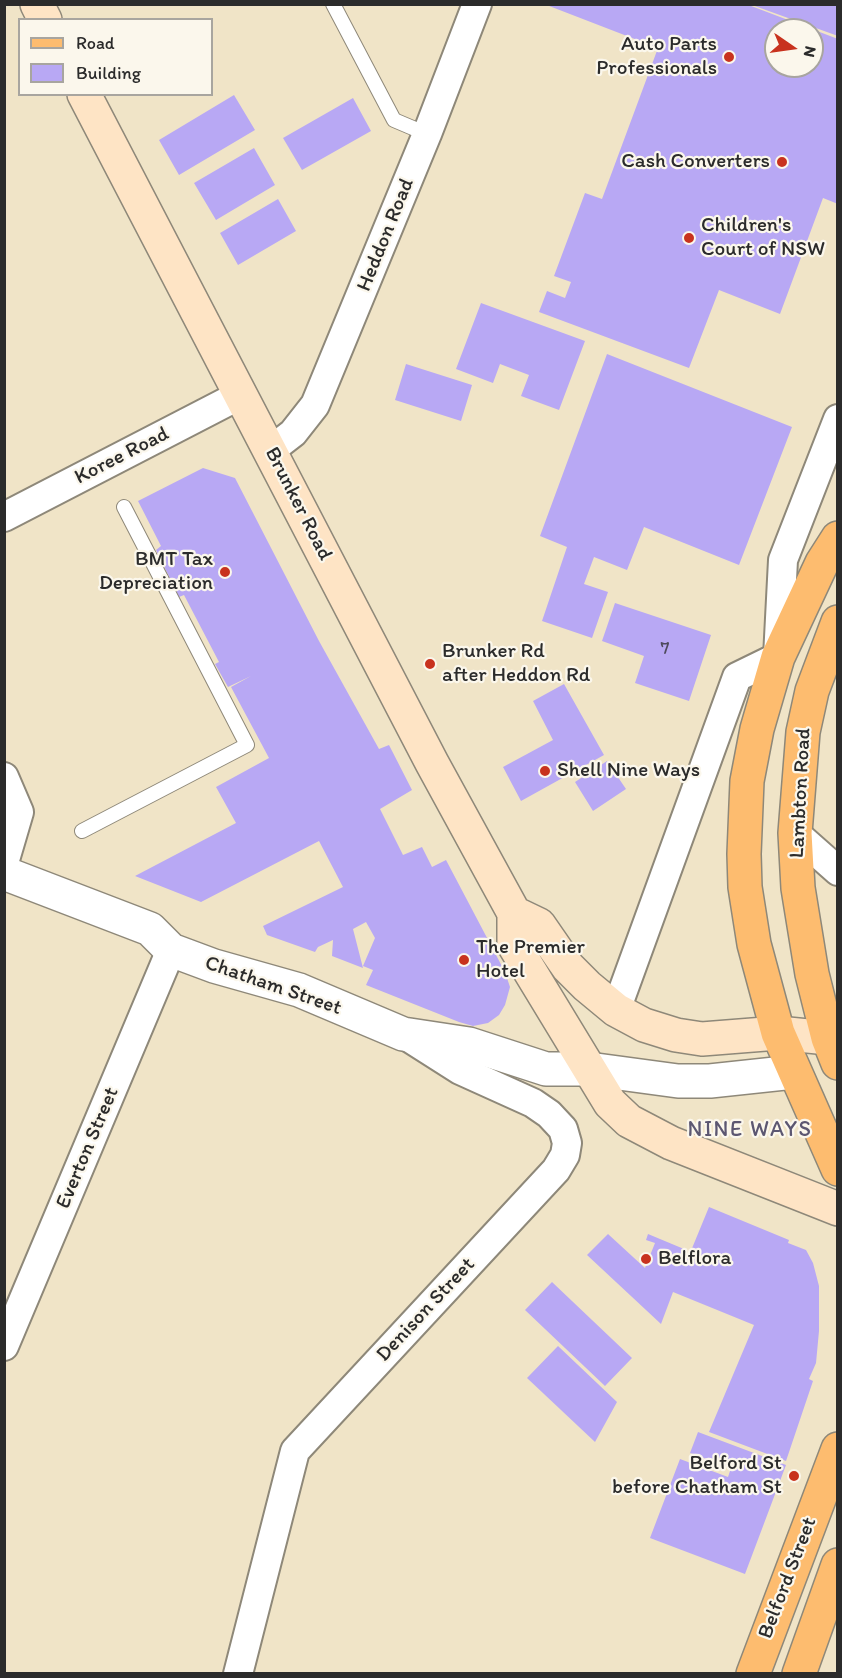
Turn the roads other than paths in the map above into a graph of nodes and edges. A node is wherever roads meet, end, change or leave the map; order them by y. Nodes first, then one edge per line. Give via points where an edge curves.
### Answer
1 (37, 4) edge
2 (333, 4) edge
3 (477, 4) edge
4 (44, 18) edge
5 (85, 96) edge
6 (427, 134) junction
7 (240, 395) junction
8 (837, 419) edge
9 (271, 450) junction
10 (124, 507) dead end
11 (4, 517) edge
12 (837, 538) edge
13 (837, 622) edge
14 (778, 657) junction
15 (4, 777) edge
16 (82, 831) dead end
17 (795, 833) junction
18 (4, 863) edge
19 (837, 871) edge
20 (4, 873) edge
21 (514, 913) junction
22 (171, 950) junction
23 (616, 1010) junction
24 (778, 1033) junction
25 (403, 1034) junction
26 (834, 1046) edge
27 (589, 1069) junction
28 (794, 1072) junction
29 (837, 1169) edge
30 (837, 1209) edge
31 (4, 1346) edge
32 (837, 1449) edge
33 (837, 1565) edge
34 (238, 1674) edge
35 (753, 1674) edge
36 (799, 1674) edge

1 - 4 main road
2 - 6 lane via 394,120
3 - 6 street, Heddon Road
5 - 7 main road, Brunker Road
6 - 9 street, Heddon Road via 315,405 293,433
7 - 9 main road, Brunker Road
7 - 11 street, Koree Road
8 - 14 street via 783,560
9 - 21 main road, Brunker Road
10 - 16 lane via 247,745
12 - 14 main road
13 - 17 main road, Lambton Road via 812,691 803,732
14 - 23 street via 737,677
14 - 24 main road via 757,729 747,782 744,854 754,944
15 - 18 street via 19,812
17 - 19 street
17 - 26 main road, Lambton Road via 798,888 807,942
20 - 22 street, Chatham Street via 150,929
21 - 23 main road via 539,925 568,967
21 - 27 main road, Brunker Road via 514,945
22 - 25 street, Chatham Street via 299,990
22 - 31 street, Everton Street
23 - 24 main road via 659,1031 684,1037
24 - 26 main road
24 - 28 main road
25 - 27 street, Chatham Street via 469,1044 546,1069
25 - 34 street, Denison Street via 460,1070 549,1114 563,1129 565,1155 556,1170 294,1451
26 - 28 main road
27 - 28 street, Chatham Street via 678,1081
27 - 30 main road via 610,1103 644,1130
28 - 29 main road
32 - 35 main road, Belford Street
33 - 36 main road, Belford Street

